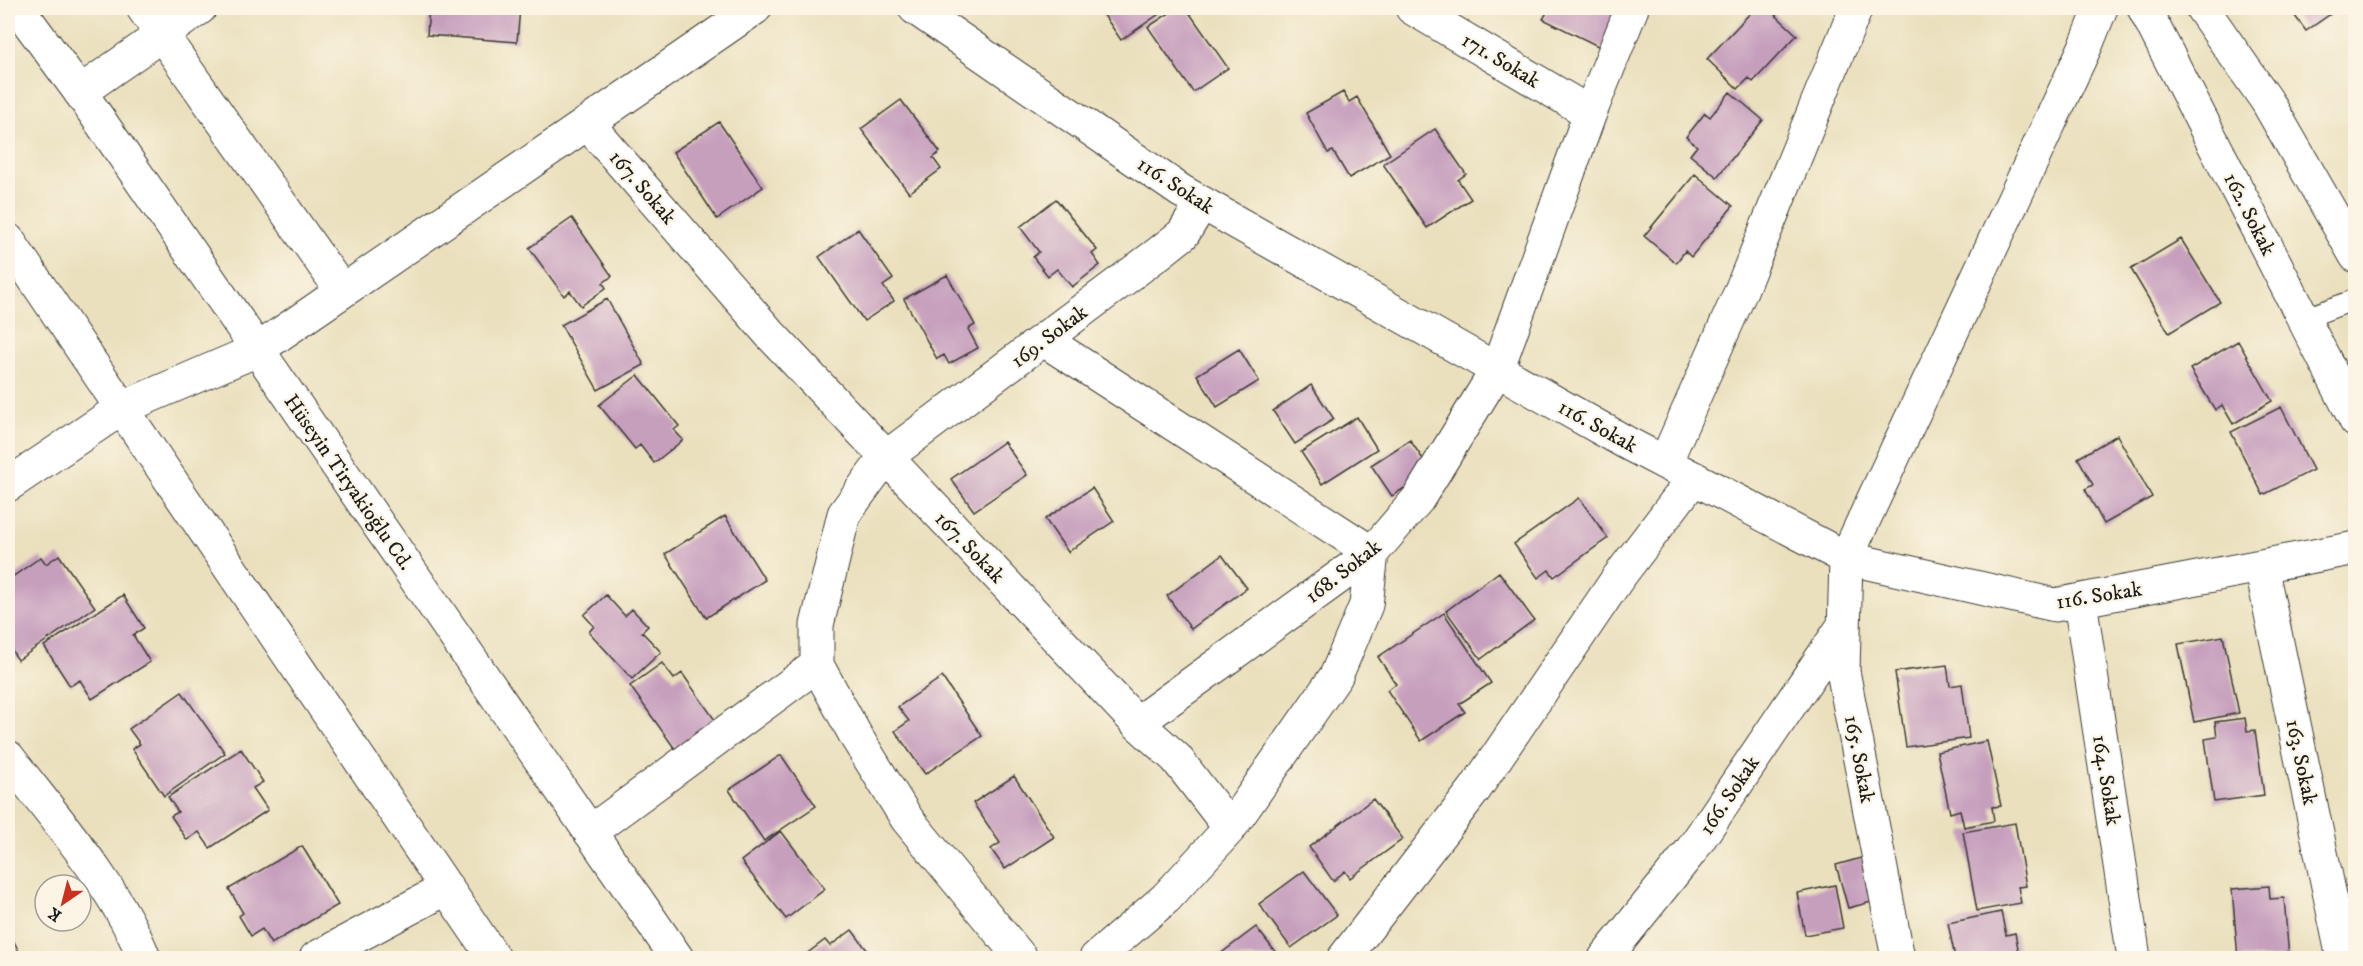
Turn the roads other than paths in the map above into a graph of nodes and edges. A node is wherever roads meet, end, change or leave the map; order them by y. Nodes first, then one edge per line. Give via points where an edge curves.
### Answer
1 (18, 8) edge
2 (200, 8) edge
3 (756, 8) edge
4 (915, 8) edge
5 (1412, 8) edge
6 (1632, 8) edge
7 (1856, 8) edge
8 (2101, 8) edge
9 (2144, 8) edge
10 (2202, 8) edge
11 (152, 20) edge
12 (80, 92) junction
13 (1590, 113) junction
14 (587, 123) junction
15 (1202, 203) junction
16 (8, 240) edge
17 (2355, 256) edge
18 (342, 291) junction
19 (2355, 299) edge
20 (2303, 319) junction
21 (1044, 340) junction
22 (257, 350) junction
23 (1497, 370) junction
24 (122, 408) junction
25 (2355, 421) edge
26 (885, 458) junction
27 (1665, 463) junction
28 (1694, 478) junction
29 (8, 484) edge
30 (2355, 548) edge
31 (1372, 553) junction
32 (1845, 558) junction
33 (2261, 566) junction
34 (2080, 601) junction
35 (1844, 625) junction
36 (817, 665) junction
37 (1137, 723) junction
38 (8, 757) edge
39 (1230, 828) junction
40 (590, 832) junction
41 (447, 888) junction
42 (144, 958) edge
43 (316, 958) edge
44 (494, 958) edge
45 (677, 958) edge
46 (1021, 958) edge
47 (1096, 958) edge
48 (1344, 958) edge
49 (1605, 958) edge
50 (1898, 958) edge
51 (2134, 958) edge
52 (2343, 958) edge

1 - 12 street, Hüseyin Tiryakioğlu Cd.
2 - 11 street
3 - 14 street
4 - 15 street, 116. Sokak
5 - 13 street, 171. Sokak
6 - 13 street, 168. Sokak
7 - 27 street via 1740,293
8 - 32 street
9 - 20 street, 162. Sokak
10 - 17 street via 2268,101
11 - 12 street
11 - 18 street
12 - 22 street, Hüseyin Tiryakioğlu Cd.
13 - 23 street, 168. Sokak
14 - 18 street
14 - 26 street, 167. Sokak via 770,334
15 - 21 street, 169. Sokak via 1183,234
15 - 23 street, 116. Sokak
16 - 24 street
18 - 22 street
19 - 20 lane
20 - 25 street, 162. Sokak
21 - 26 street, 169. Sokak
21 - 31 street
22 - 24 street
22 - 40 street, Hüseyin Tiryakioğlu Cd.
23 - 27 street, 116. Sokak
23 - 31 street, 168. Sokak via 1418,499
24 - 29 street
24 - 41 street
26 - 36 street, 169. Sokak via 844,514 817,625
26 - 37 street, 167. Sokak
27 - 28 street, 116. Sokak
28 - 32 street, 116. Sokak
28 - 48 street via 1618,578 1475,789
30 - 33 street, 116. Sokak
31 - 37 street, 168. Sokak
31 - 39 street via 1366,605 1336,676
32 - 34 street, 116. Sokak via 2055,605
32 - 35 street, 165. Sokak
33 - 34 street, 116. Sokak
33 - 52 street, 163. Sokak
34 - 51 street, 164. Sokak
35 - 49 street, 166. Sokak via 1691,851
35 - 50 street, 165. Sokak via 1843,671
36 - 40 street
36 - 46 street via 907,819
37 - 39 street, 167. Sokak via 1176,758
38 - 42 street via 102,882
39 - 47 street via 1166,897
40 - 45 street, Hüseyin Tiryakioğlu Cd.
41 - 43 street
41 - 44 street

